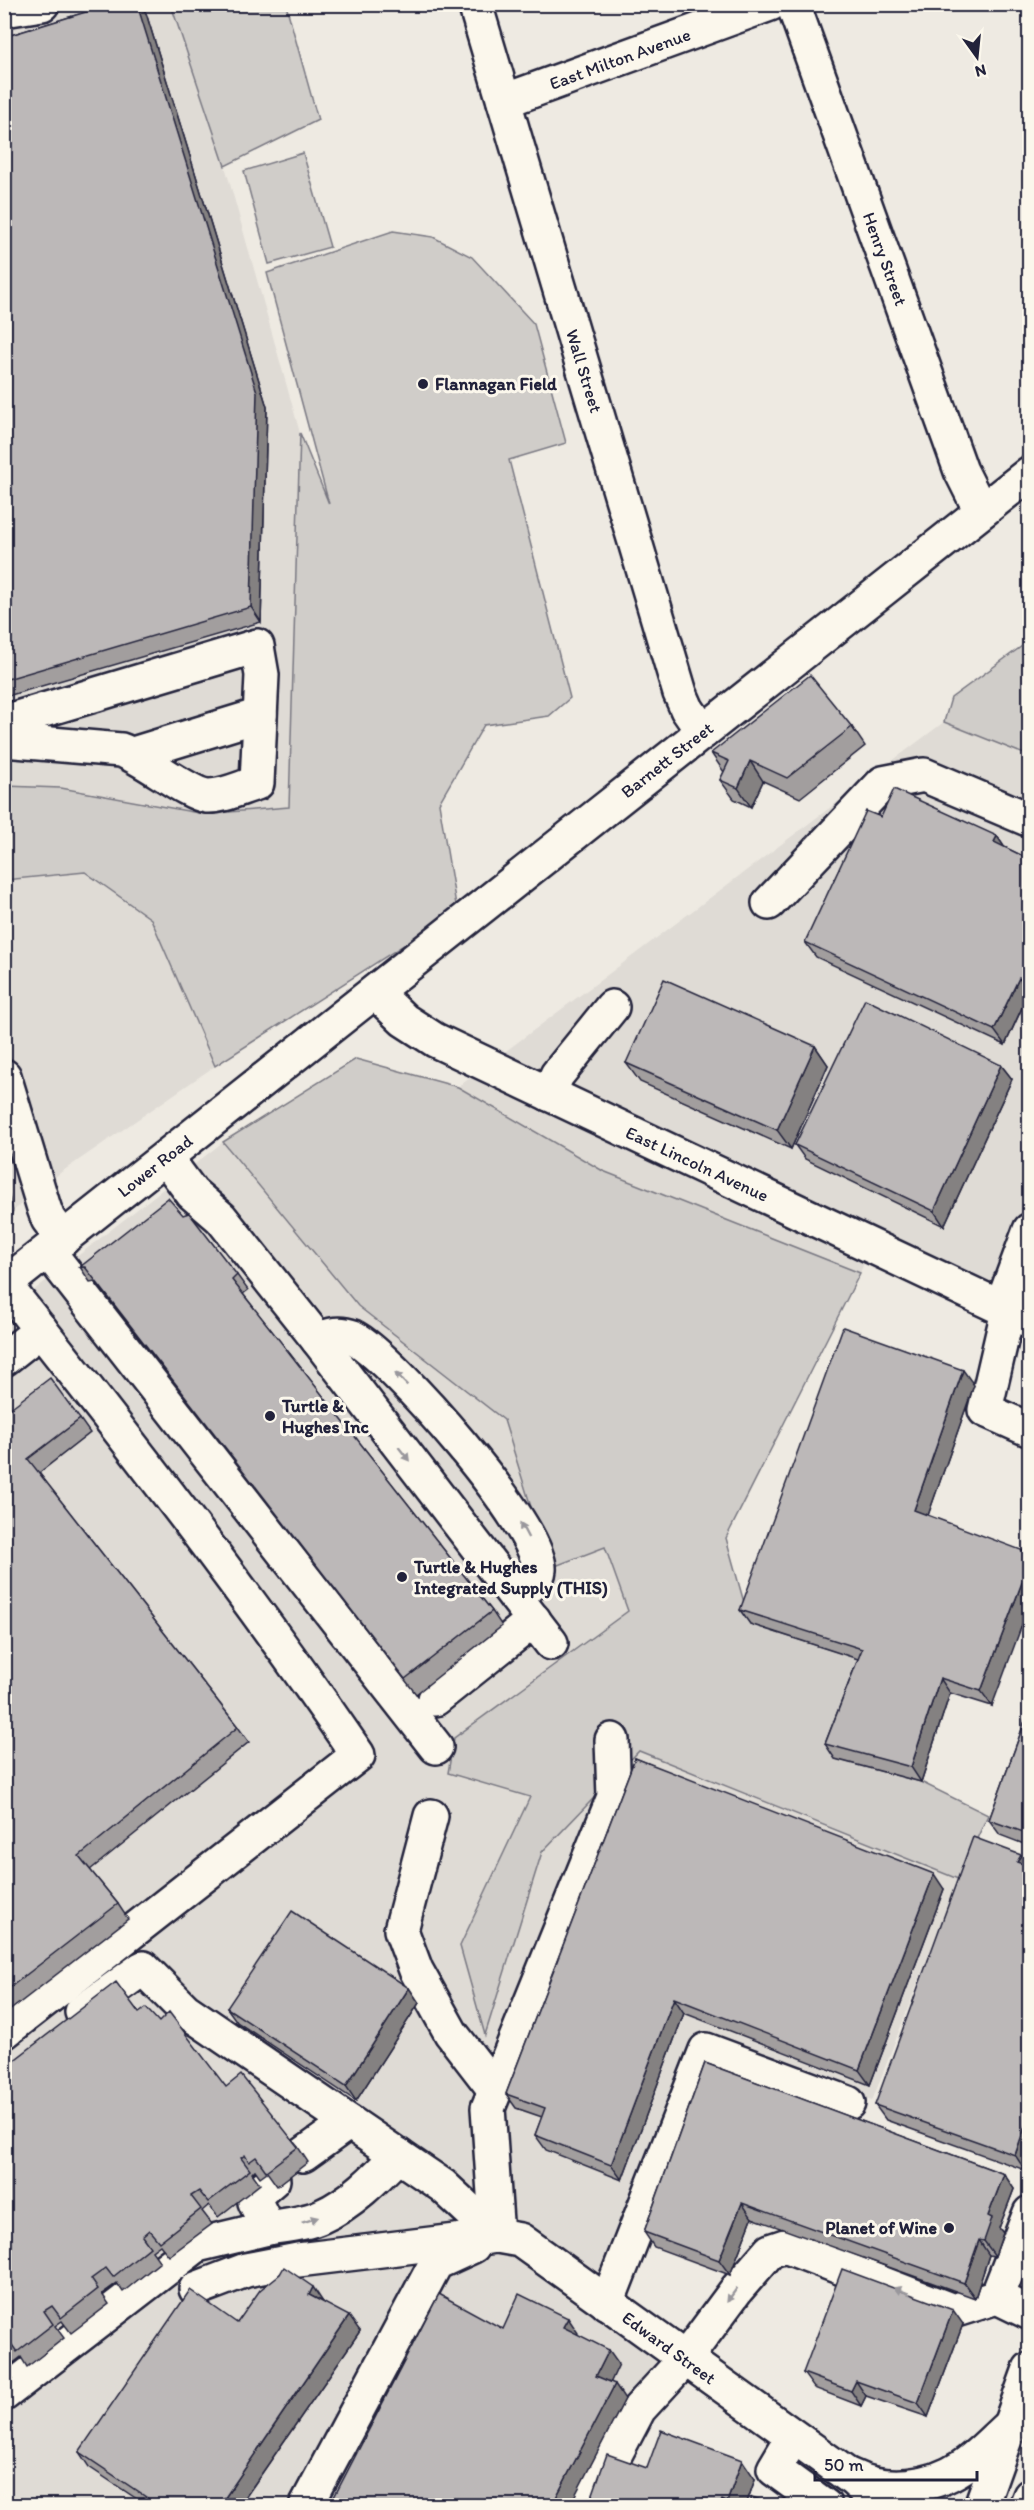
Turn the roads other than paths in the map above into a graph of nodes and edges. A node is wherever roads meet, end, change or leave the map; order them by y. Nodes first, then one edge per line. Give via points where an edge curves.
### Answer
1 (42, 4) edge
2 (475, 4) edge
3 (770, 4) edge
4 (793, 4) edge
5 (4, 10) edge
6 (504, 101) junction
7 (1029, 473) edge
8 (984, 509) junction
9 (260, 715) junction
10 (4, 722) edge
11 (703, 732) junction
12 (4, 740) edge
13 (133, 754) junction
14 (1029, 820) edge
15 (769, 903) dead end
16 (375, 992) junction
17 (612, 1007) dead end
18 (305, 1047) joint
19 (4, 1076) edge
20 (549, 1094) junction
21 (166, 1158) junction
22 (1029, 1230) edge
23 (55, 1245) junction
24 (5, 1285) edge
25 (1013, 1313) edge
26 (41, 1330) junction
27 (318, 1340) junction
28 (4, 1359) edge
29 (1029, 1430) edge
30 (464, 1449) junction
31 (425, 1480) junction
32 (533, 1620) junction
33 (435, 1699) dead end
34 (612, 1740) dead end
35 (436, 1747) dead end
36 (431, 1816) dead end
37 (62, 2028) edge
38 (4, 2032) edge
39 (495, 2090) junction
40 (848, 2103) dead end
41 (349, 2122) junction
42 (303, 2155) dead end
43 (398, 2155) junction
44 (273, 2180) edge
45 (1029, 2213) edge
46 (268, 2228) junction
47 (497, 2236) junction
48 (196, 2289) dead end
49 (997, 2297) junction
50 (607, 2302) junction
51 (1029, 2313) edge
52 (685, 2359) junction
53 (1029, 2369) edge
54 (4, 2394) edge
55 (1011, 2424) junction
56 (792, 2437) junction
57 (838, 2470) junction
58 (1029, 2496) edge
59 (306, 2505) edge
60 (588, 2505) edge
61 (825, 2505) edge
62 (882, 2505) edge
63 (981, 2505) edge
64 (1026, 2505) edge

1 - 5 main road
2 - 6 main road, Wall Street
3 - 6 main road, East Milton Avenue
4 - 8 main road, Henry Street via 961,471
6 - 11 main road, Wall Street via 680,693
7 - 8 main road, Barnett Street
8 - 11 main road, Barnett Street
9 - 10 main road via 262,675 257,646
9 - 13 main road
9 - 13 main road via 257,783 216,795 200,794
11 - 16 main road, Barnett Street
12 - 13 main road via 111,748
14 - 15 main road via 924,775 883,783
16 - 18 main road, Barnett Street
16 - 20 main road, East Lincoln Avenue via 404,1020 435,1040
17 - 20 main road via 557,1075
18 - 21 main road, Lower Road
19 - 23 main road
20 - 25 main road, East Lincoln Avenue
21 - 23 main road, Lower Road
21 - 27 main road via 192,1193 221,1218
22 - 25 main road
23 - 24 main road, Lower Road
23 - 35 main road
24 - 26 main road
25 - 29 main road via 985,1410
26 - 28 main road
26 - 38 main road via 175,1501 358,1755
30 -> 27 main road via 424,1402 361,1342 340,1334
27 -> 31 main road
30 - 31 main road
32 -> 30 main road via 539,1565 513,1512
31 - 32 main road
32 - 33 main road
34 - 39 main road via 614,1797
36 - 39 main road via 401,1930 416,1970 451,2033
37 - 41 main road via 143,1968 185,2010
39 - 47 main road via 488,2108
40 - 50 main road via 706,2050
41 - 42 main road
41 - 43 main road
46 -> 43 main road via 323,2216 370,2183
43 - 47 main road via 443,2186
44 - 46 main road via 260,2191 255,2202
45 - 49 main road
46 - 54 main road via 197,2245
47 - 48 main road via 298,2260 246,2270
47 - 50 main road, Edward Street via 520,2240
47 - 59 main road via 436,2263
49 - 51 main road
49 -> 52 main road via 953,2311 784,2246 770,2251
50 - 52 main road, Edward Street
52 - 56 main road, Edward Street
52 - 60 main road via 639,2409
53 - 55 main road
55 - 57 main road, Edward Street via 962,2468 940,2479 916,2485 880,2485
55 - 63 main road
56 - 57 main road, Edward Street
56 - 61 main road via 774,2469
57 - 62 main road, Edward Street
58 - 64 main road

